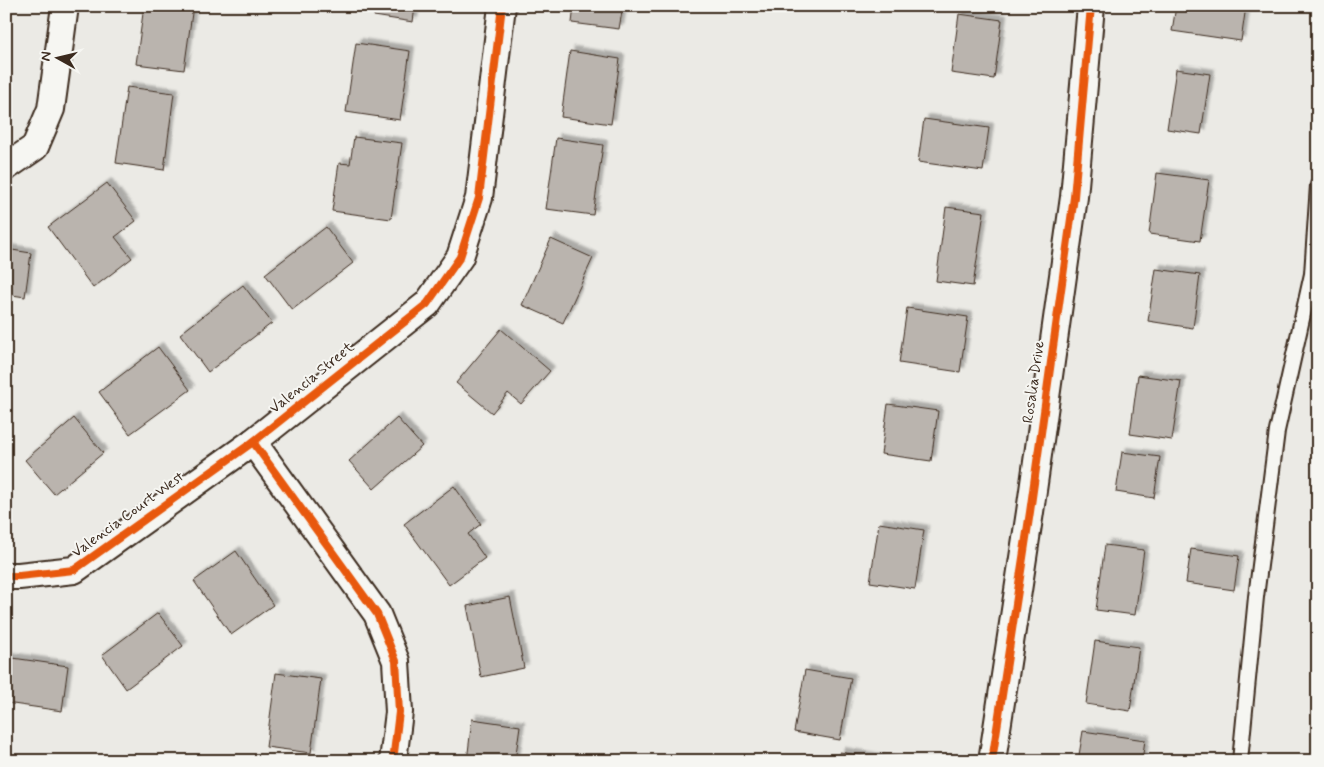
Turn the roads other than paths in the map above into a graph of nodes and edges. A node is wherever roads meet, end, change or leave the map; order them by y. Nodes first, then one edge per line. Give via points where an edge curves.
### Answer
1 (65, 6) edge
2 (502, 6) edge
3 (1091, 6) edge
4 (6, 167) edge
5 (1318, 185) edge
6 (253, 442) junction
7 (6, 576) edge
8 (393, 761) edge
9 (992, 761) edge
10 (1240, 761) edge

1 - 4 street via 51,108 35,147
2 - 6 street, Valencia Street via 478,198 460,257 427,304
3 - 9 street, Rosalia Drive via 1074,197
5 - 10 lane via 1312,274 1277,431
6 - 7 street, Valencia Court West via 74,570
6 - 8 street via 377,614 396,661 399,712

